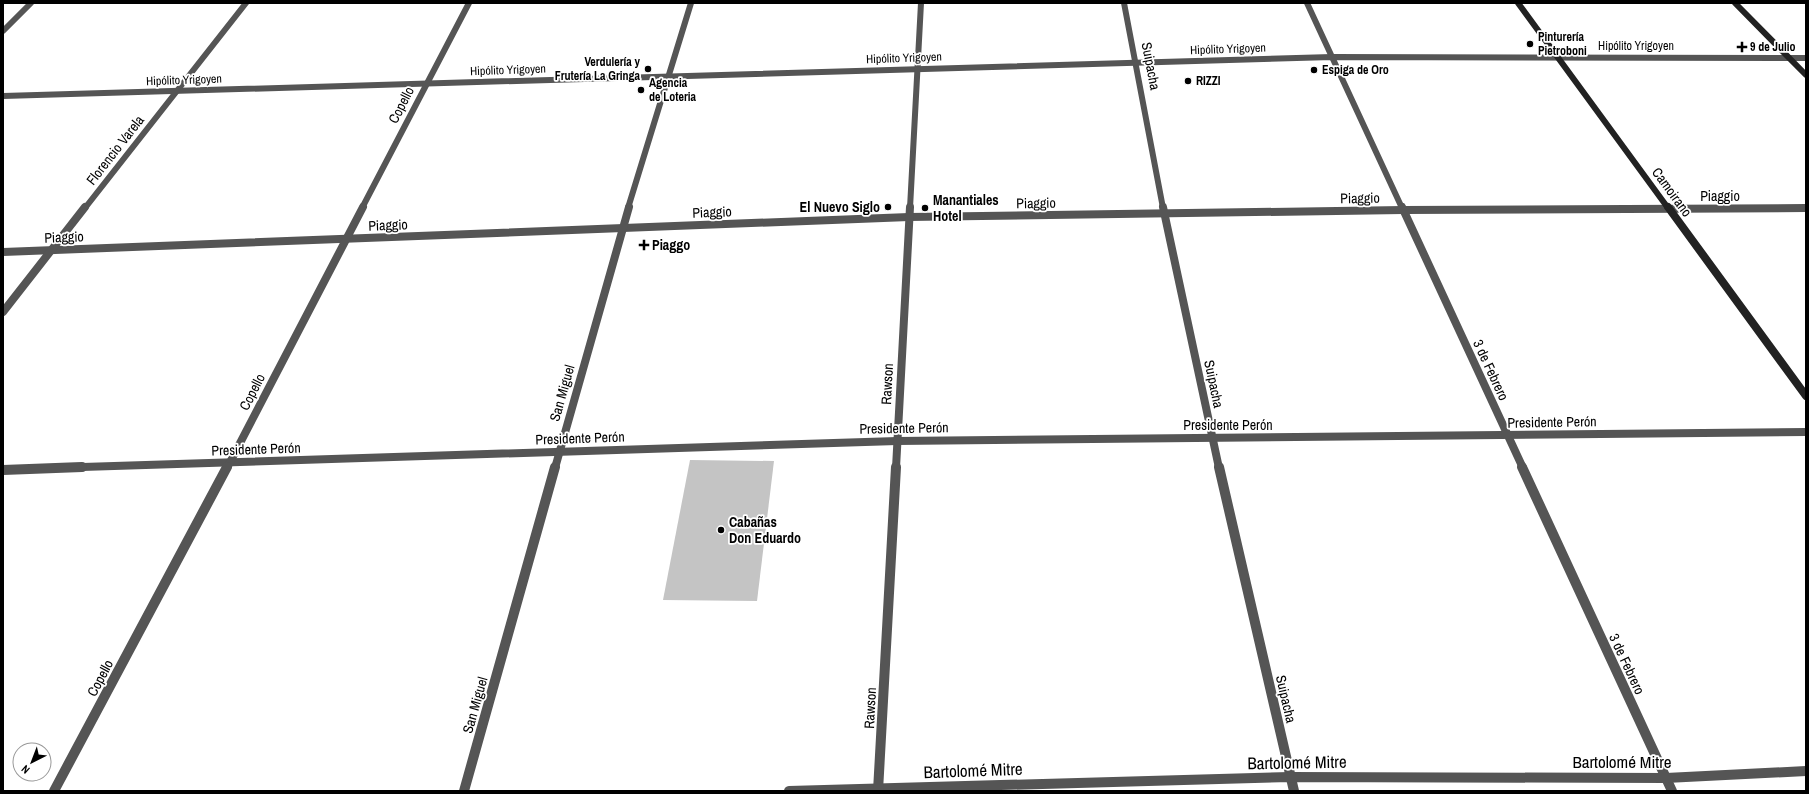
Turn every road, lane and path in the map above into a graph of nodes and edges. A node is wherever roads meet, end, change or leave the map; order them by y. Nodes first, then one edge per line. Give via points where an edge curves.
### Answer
1 (32, 3) edge
2 (246, 3) edge
3 (469, 3) edge
4 (691, 3) edge
5 (920, 3) edge
6 (1124, 3) edge
7 (1307, 3) edge
8 (1518, 3) edge
9 (1735, 3) edge
10 (3, 31) edge
11 (1332, 57) junction
12 (1558, 57) junction
13 (1789, 58) junction
14 (1806, 58) edge
15 (1138, 63) junction
16 (917, 69) junction
17 (1806, 75) edge
18 (668, 77) junction
19 (427, 84) junction
20 (176, 91) junction
21 (3, 96) edge
22 (1806, 208) edge
23 (1669, 209) junction
24 (1403, 210) junction
25 (1164, 214) junction
26 (909, 217) junction
27 (622, 229) junction
28 (346, 239) junction
29 (52, 250) junction
30 (3, 252) edge
31 (3, 312) edge
32 (1806, 396) edge
33 (1806, 432) edge
34 (1507, 436) junction
35 (1212, 438) junction
36 (897, 441) junction
37 (559, 452) junction
38 (230, 462) junction
39 (3, 470) edge
40 (1806, 771) edge
41 (1290, 777) junction
42 (1666, 778) junction
43 (879, 790) edge
44 (54, 791) edge
45 (464, 791) edge
46 (789, 791) edge
47 (1294, 791) edge
48 (1672, 791) edge

1 - 10 street
2 - 20 street, Florencio Varela
3 - 19 street, Copello
4 - 18 street, San Miguel
5 - 16 street, Rawson
6 - 15 street, Suipacha
7 - 11 street, 3 de Febrero
8 - 12 street, Camoirano
9 - 13 street
11 - 12 street, Hipólito Yrigoyen
11 - 15 street, Hipólito Yrigoyen
11 - 24 street, 3 de Febrero
12 - 13 street, Hipólito Yrigoyen
12 - 23 street, Camoirano
13 - 14 street, Hipólito Yrigoyen
13 - 17 street
15 - 16 street, Hipólito Yrigoyen
15 - 25 street, Suipacha
16 - 18 street, Hipólito Yrigoyen
16 - 26 street, Rawson
18 - 19 street, Hipólito Yrigoyen
18 - 27 street, San Miguel
19 - 20 street, Hipólito Yrigoyen
19 - 28 street, Copello
20 - 21 street, Hipólito Yrigoyen
20 - 29 street, Florencio Varela
22 - 23 street, Piaggio
23 - 24 street, Piaggio
23 - 32 street, Camoirano
24 - 25 street, Piaggio
24 - 34 street, 3 de Febrero
25 - 26 street, Piaggio
25 - 35 street, Suipacha
26 - 27 street, Piaggio
26 - 36 street, Rawson
27 - 28 street, Piaggio
27 - 37 street, San Miguel
28 - 29 street, Piaggio
28 - 38 street, Copello
29 - 30 street, Piaggio
29 - 31 street, Florencio Varela
33 - 34 street, Presidente Perón
34 - 35 street, Presidente Perón
34 - 42 street, 3 de Febrero
35 - 36 street, Presidente Perón
35 - 41 street, Suipacha
36 - 37 street, Presidente Perón
36 - 43 street, Rawson
37 - 38 street, Presidente Perón
37 - 45 street, San Miguel
38 - 39 street, Presidente Perón
38 - 44 street, Copello
40 - 42 street, Bartolomé Mitre
41 - 42 street, Bartolomé Mitre
41 - 43 street, Bartolomé Mitre
41 - 47 street, Suipacha
42 - 48 street, 3 de Febrero
43 - 46 street, Bartolomé Mitre

